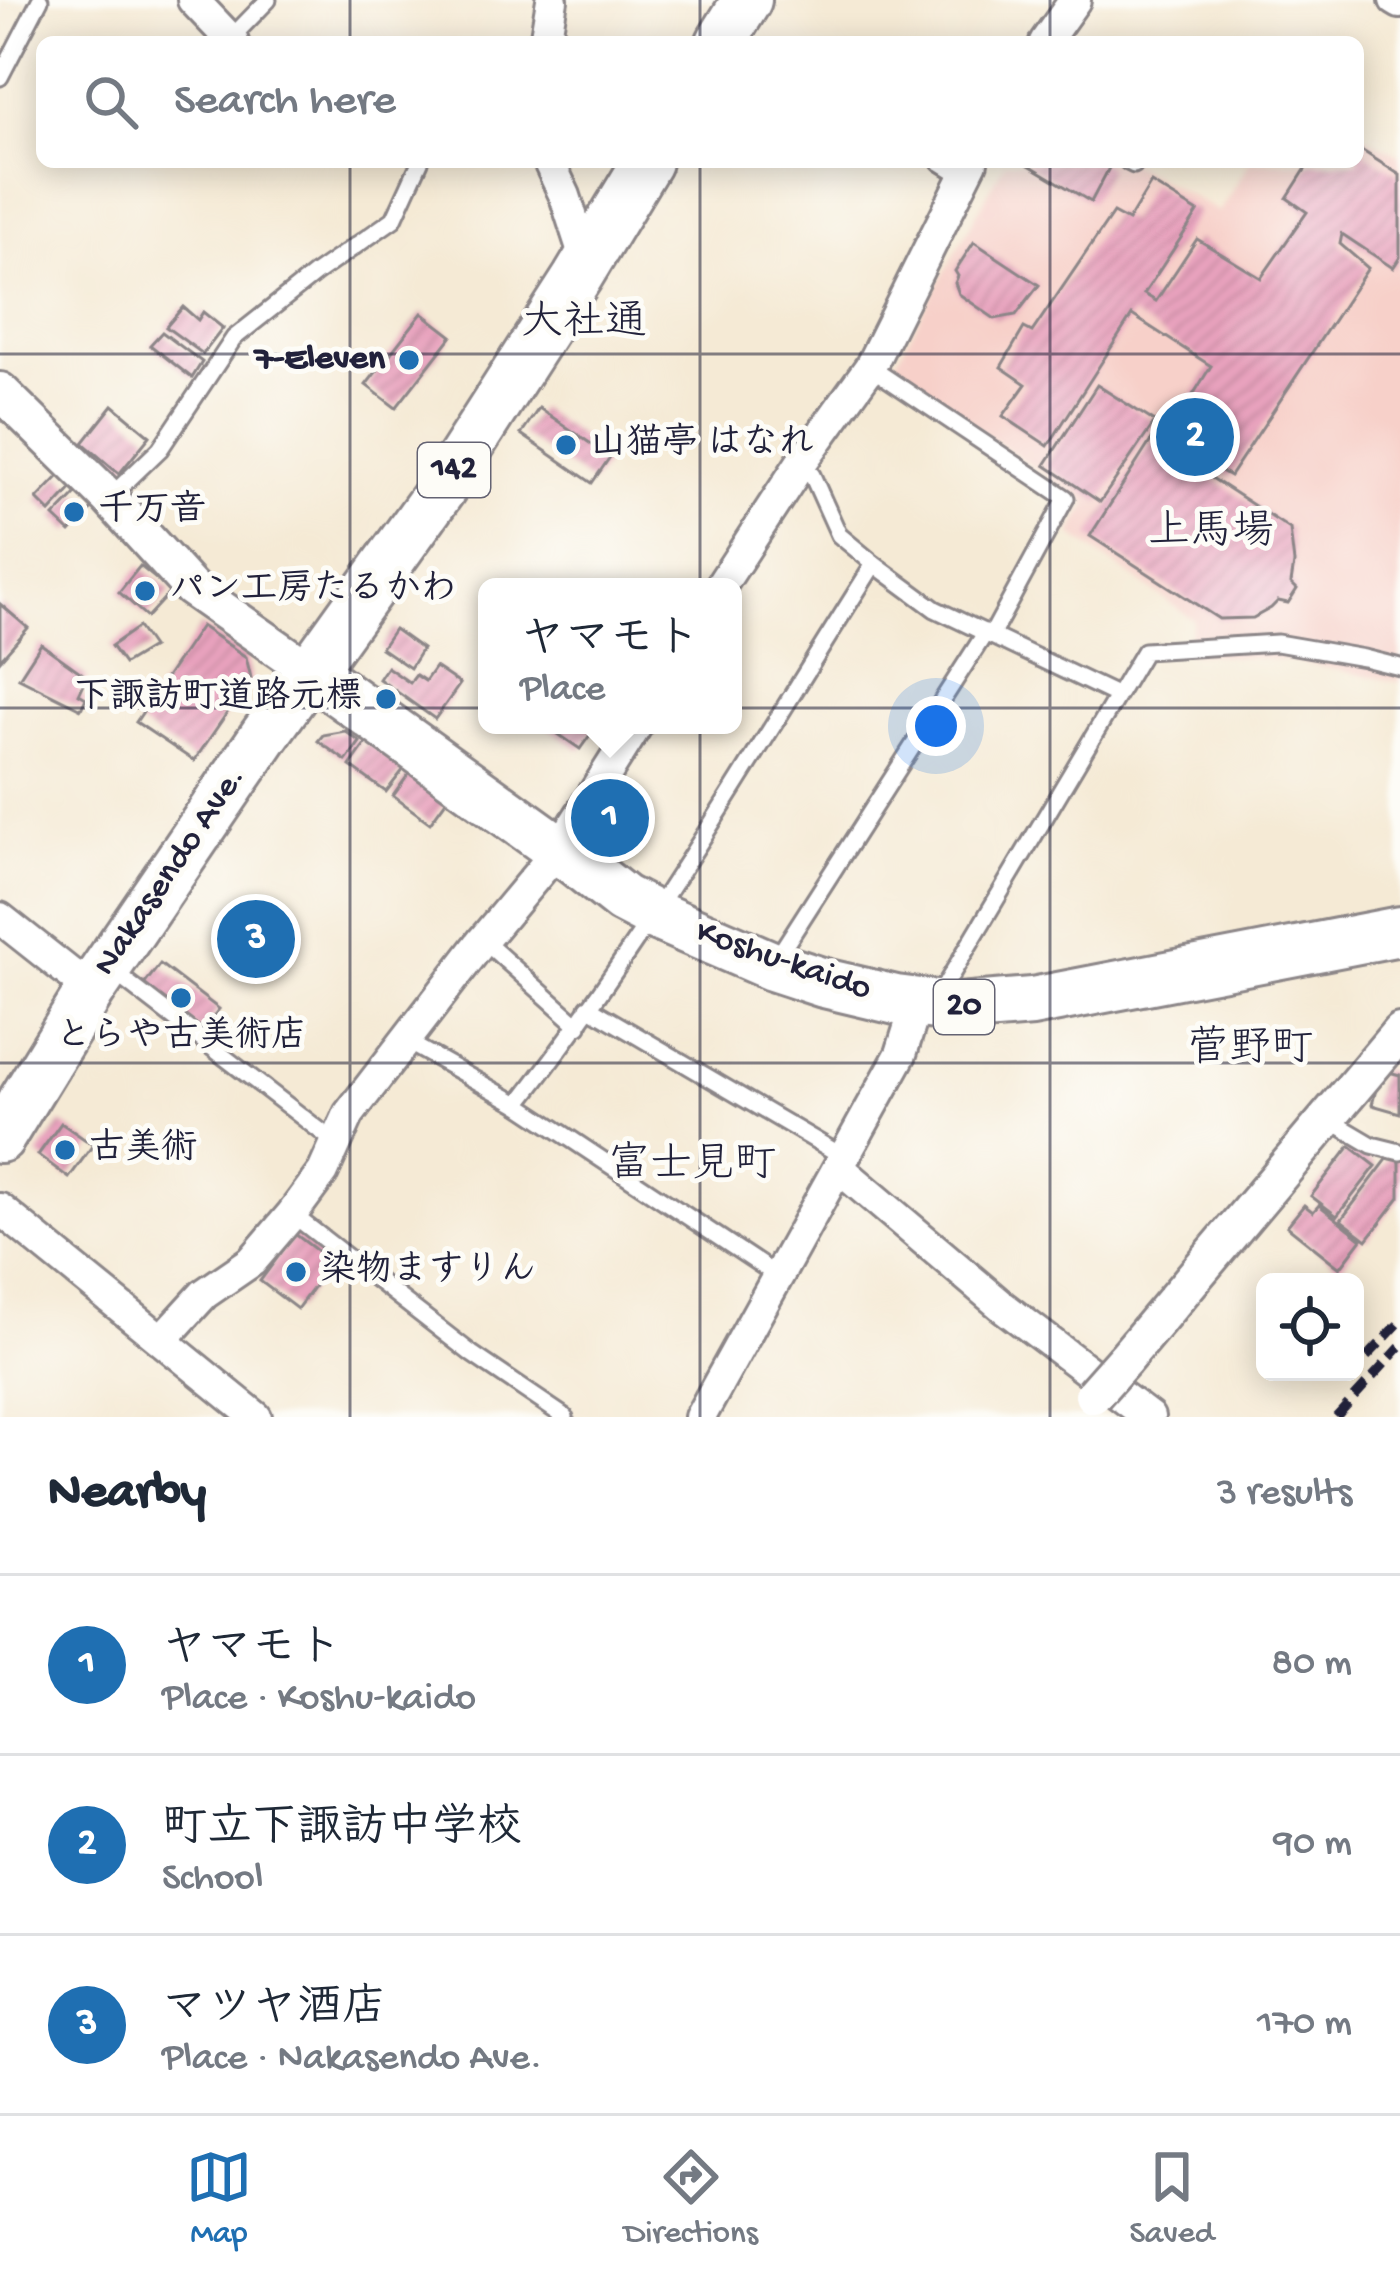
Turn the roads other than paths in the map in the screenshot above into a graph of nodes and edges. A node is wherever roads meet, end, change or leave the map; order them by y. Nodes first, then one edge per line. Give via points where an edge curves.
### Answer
1 (40, 0) edge
2 (193, 0) edge
3 (268, 0) edge
4 (552, 0) edge
5 (1075, 0) edge
6 (226, 36) edge
7 (236, 36) edge
8 (546, 36) edge
9 (1049, 36) edge
10 (0, 77) edge
11 (417, 168) edge
12 (552, 168) edge
13 (643, 168) edge
14 (959, 168) edge
15 (586, 261) junction
16 (870, 367) junction
17 (0, 392) edge
18 (801, 463) junction
19 (109, 498) junction
20 (874, 565) junction
21 (726, 578) edge
22 (988, 634) junction
23 (1400, 667) edge
24 (310, 671) junction
25 (1117, 695) junction
26 (631, 734) edge
27 (558, 850) junction
28 (652, 914) junction
29 (0, 918) edge
30 (1400, 931) edge
31 (483, 940) junction
32 (772, 966) junction
33 (99, 978) junction
34 (927, 1004) junction
35 (588, 1007) junction
36 (579, 1026) junction
37 (1400, 1032) edge
38 (404, 1040) junction
39 (518, 1104) junction
40 (1328, 1120) junction
41 (0, 1138) edge
42 (336, 1143) junction
43 (1400, 1152) edge
44 (842, 1163) junction
45 (0, 1209) edge
46 (292, 1214) junction
47 (779, 1276) junction
48 (162, 1340) junction
49 (1084, 1406) edge
50 (256, 1417) edge
51 (565, 1417) edge
52 (700, 1417) edge
53 (1149, 1417) edge

1 - 10 lane
2 - 6 street
3 - 7 lane
4 - 8 street
5 - 9 street
11 - 19 lane via 394,219 234,338 160,449
12 - 15 street
13 - 15 highway, 142
14 - 16 street
15 - 24 highway, 142 via 442,488
16 - 18 street
16 - 22 lane via 1066,498
17 - 19 street
18 - 20 lane via 839,535
18 - 21 street
19 - 24 street via 191,588
20 - 22 lane via 935,609
20 - 28 lane
22 - 25 lane
22 - 32 lane
23 - 25 lane via 1276,643 1144,651
24 - 27 highway, Koshu-kaido / 20
24 - 33 highway, Nakasendo Ave.
25 - 34 lane
26 - 27 street
27 - 28 highway, Koshu-kaido / 20
27 - 31 street
28 - 32 highway, Koshu-kaido / 20
28 - 35 lane
29 - 33 street
30 - 34 highway, Koshu-kaido / 20 via 1032,1003
31 - 36 lane
31 - 38 street
32 - 34 highway, Koshu-kaido / 20
33 - 41 highway, Nakasendo Ave.
33 - 42 lane
34 - 44 street
35 - 36 lane
35 - 44 lane
36 - 39 lane
37 - 40 street
38 - 39 lane
38 - 42 street
39 - 47 lane
40 - 43 lane
40 - 49 street, bridge
42 - 46 street
44 - 47 street
44 - 53 street via 1002,1306
45 - 48 street
46 - 48 street
46 - 51 lane
47 - 52 street
48 - 50 street

